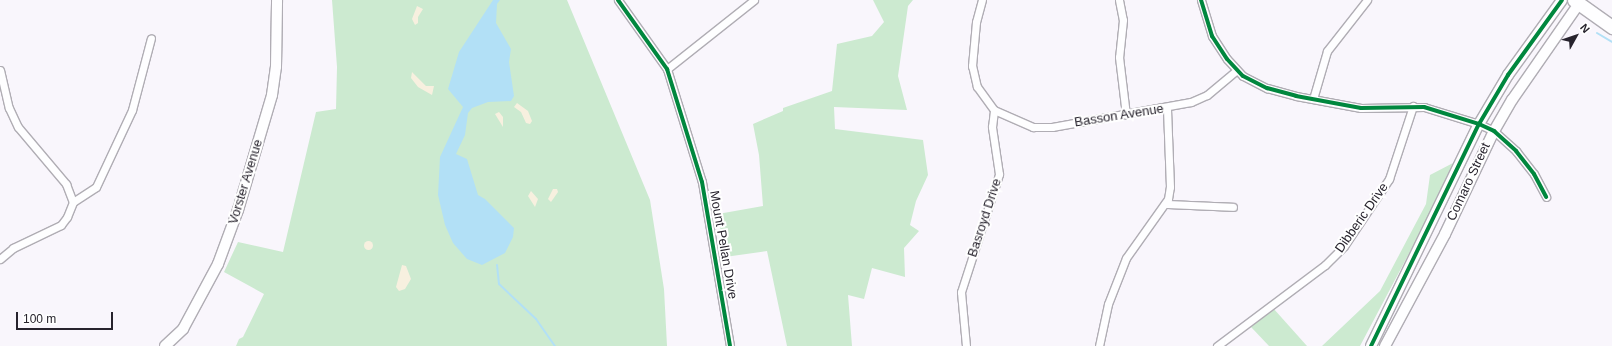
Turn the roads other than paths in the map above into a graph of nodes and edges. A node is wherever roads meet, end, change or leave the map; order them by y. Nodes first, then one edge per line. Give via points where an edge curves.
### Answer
1 (277, 0) edge
2 (618, 0) edge
3 (754, 0) edge
4 (982, 0) edge
5 (1119, 0) edge
6 (1201, 0) edge
7 (1367, 0) edge
8 (1562, 0) edge
9 (1576, 2) edge
10 (1612, 27) edge
11 (151, 38) dead end
12 (667, 69) junction
13 (0, 70) edge
14 (1236, 71) junction
15 (1313, 99) junction
16 (1413, 106) junction
17 (1167, 108) junction
18 (994, 110) junction
19 (1126, 115) junction
20 (1479, 124) junction
21 (1494, 131) junction
22 (1546, 197) dead end
23 (73, 202) junction
24 (1165, 204) junction
25 (1233, 207) dead end
26 (0, 259) edge
27 (165, 346) edge
28 (730, 346) edge
29 (966, 346) edge
30 (1099, 346) edge
31 (1216, 346) edge
32 (1371, 346) edge
33 (1385, 346) edge

1 - 27 street, Vorster Avenue via 276,67 272,95 238,210 218,264 183,329
2 - 12 street, Mount Pellan Drive
3 - 12 street
4 - 18 street via 976,22 972,66 977,87
5 - 19 street via 1123,20 1119,57
6 - 14 street via 1212,36
7 - 15 street via 1327,51
8 - 20 street, Comaro Street via 1508,75
9 - 10 highway
9 - 21 street, Comaro Street
11 - 23 street via 132,110 122,136 96,187
12 - 28 street, Mount Pellan Drive via 702,182
13 - 23 street via 9,108 18,127 66,184
14 - 15 street via 1267,88
14 - 17 street, Basson Avenue via 1204,97
15 - 16 street via 1365,108
16 - 20 street via 1443,111
16 - 31 street, Dibberic Drive via 1390,180 1344,246 1325,265
17 - 19 street, Basson Avenue
17 - 24 street via 1170,187
18 - 19 street, Basson Avenue via 1013,120 1038,128
18 - 29 street, Basroyd Drive via 992,127 999,174 961,292
20 - 21 street
20 - 32 street, Comaro Street
21 - 22 street via 1526,162
21 - 33 street, Comaro Street via 1445,234
23 - 26 street via 69,214 61,225 13,248
24 - 25 street
24 - 30 street via 1124,263 1108,304

